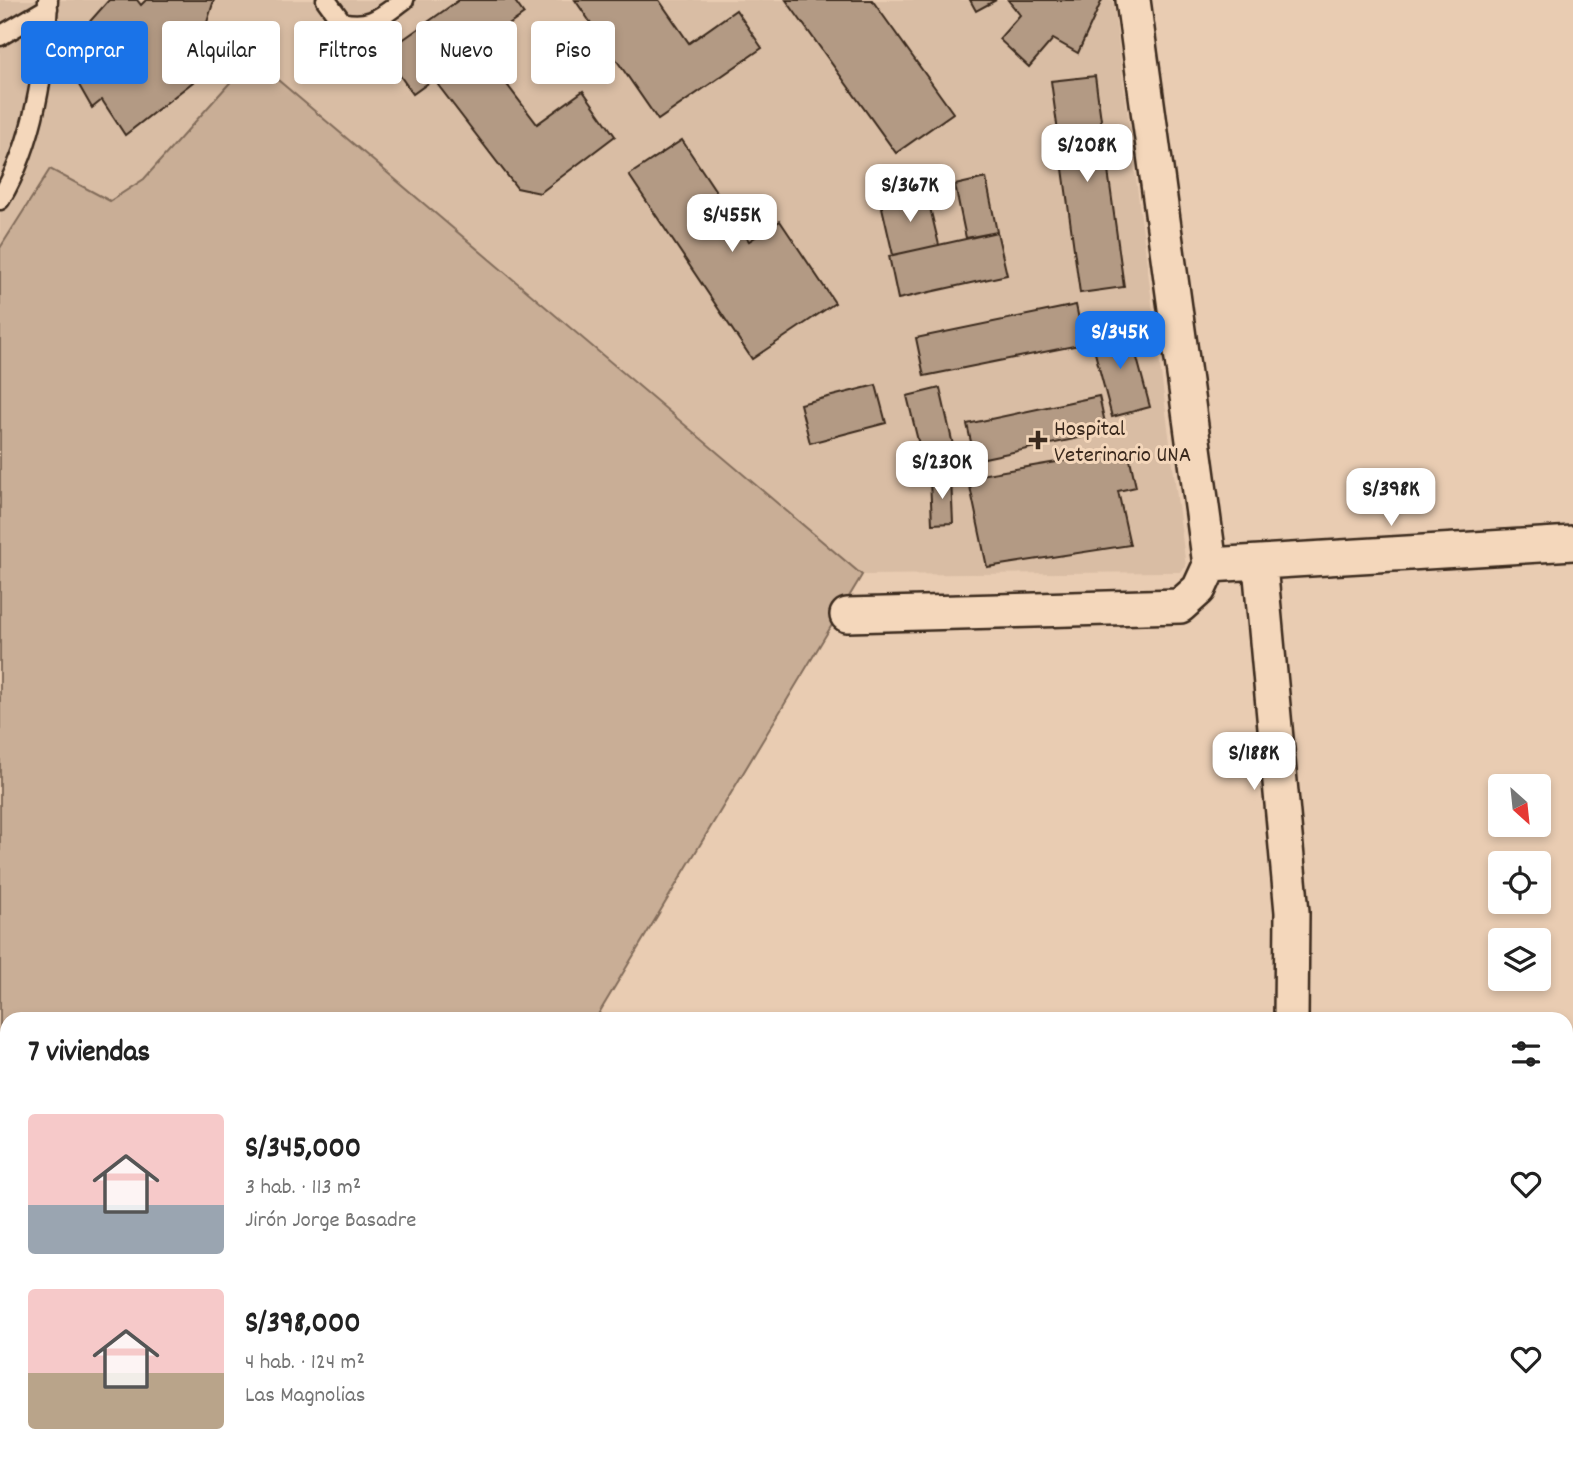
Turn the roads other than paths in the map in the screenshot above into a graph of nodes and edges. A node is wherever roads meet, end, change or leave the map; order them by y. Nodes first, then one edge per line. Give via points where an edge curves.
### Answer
1 (326, 0) edge
2 (404, 0) edge
3 (1133, 0) edge
4 (48, 4) edge
5 (0, 36) edge
6 (0, 200) edge
7 (1573, 543) edge
8 (1210, 565) junction
9 (1260, 565) junction
10 (847, 615) dead end
11 (1291, 1012) edge

1 - 2 lane via 342,22 359,27
3 - 8 street
4 - 5 lane
4 - 6 lane via 39,93 19,168
7 - 9 street
8 - 9 street
8 - 10 street via 1199,589 1180,606
9 - 11 street via 1292,912

